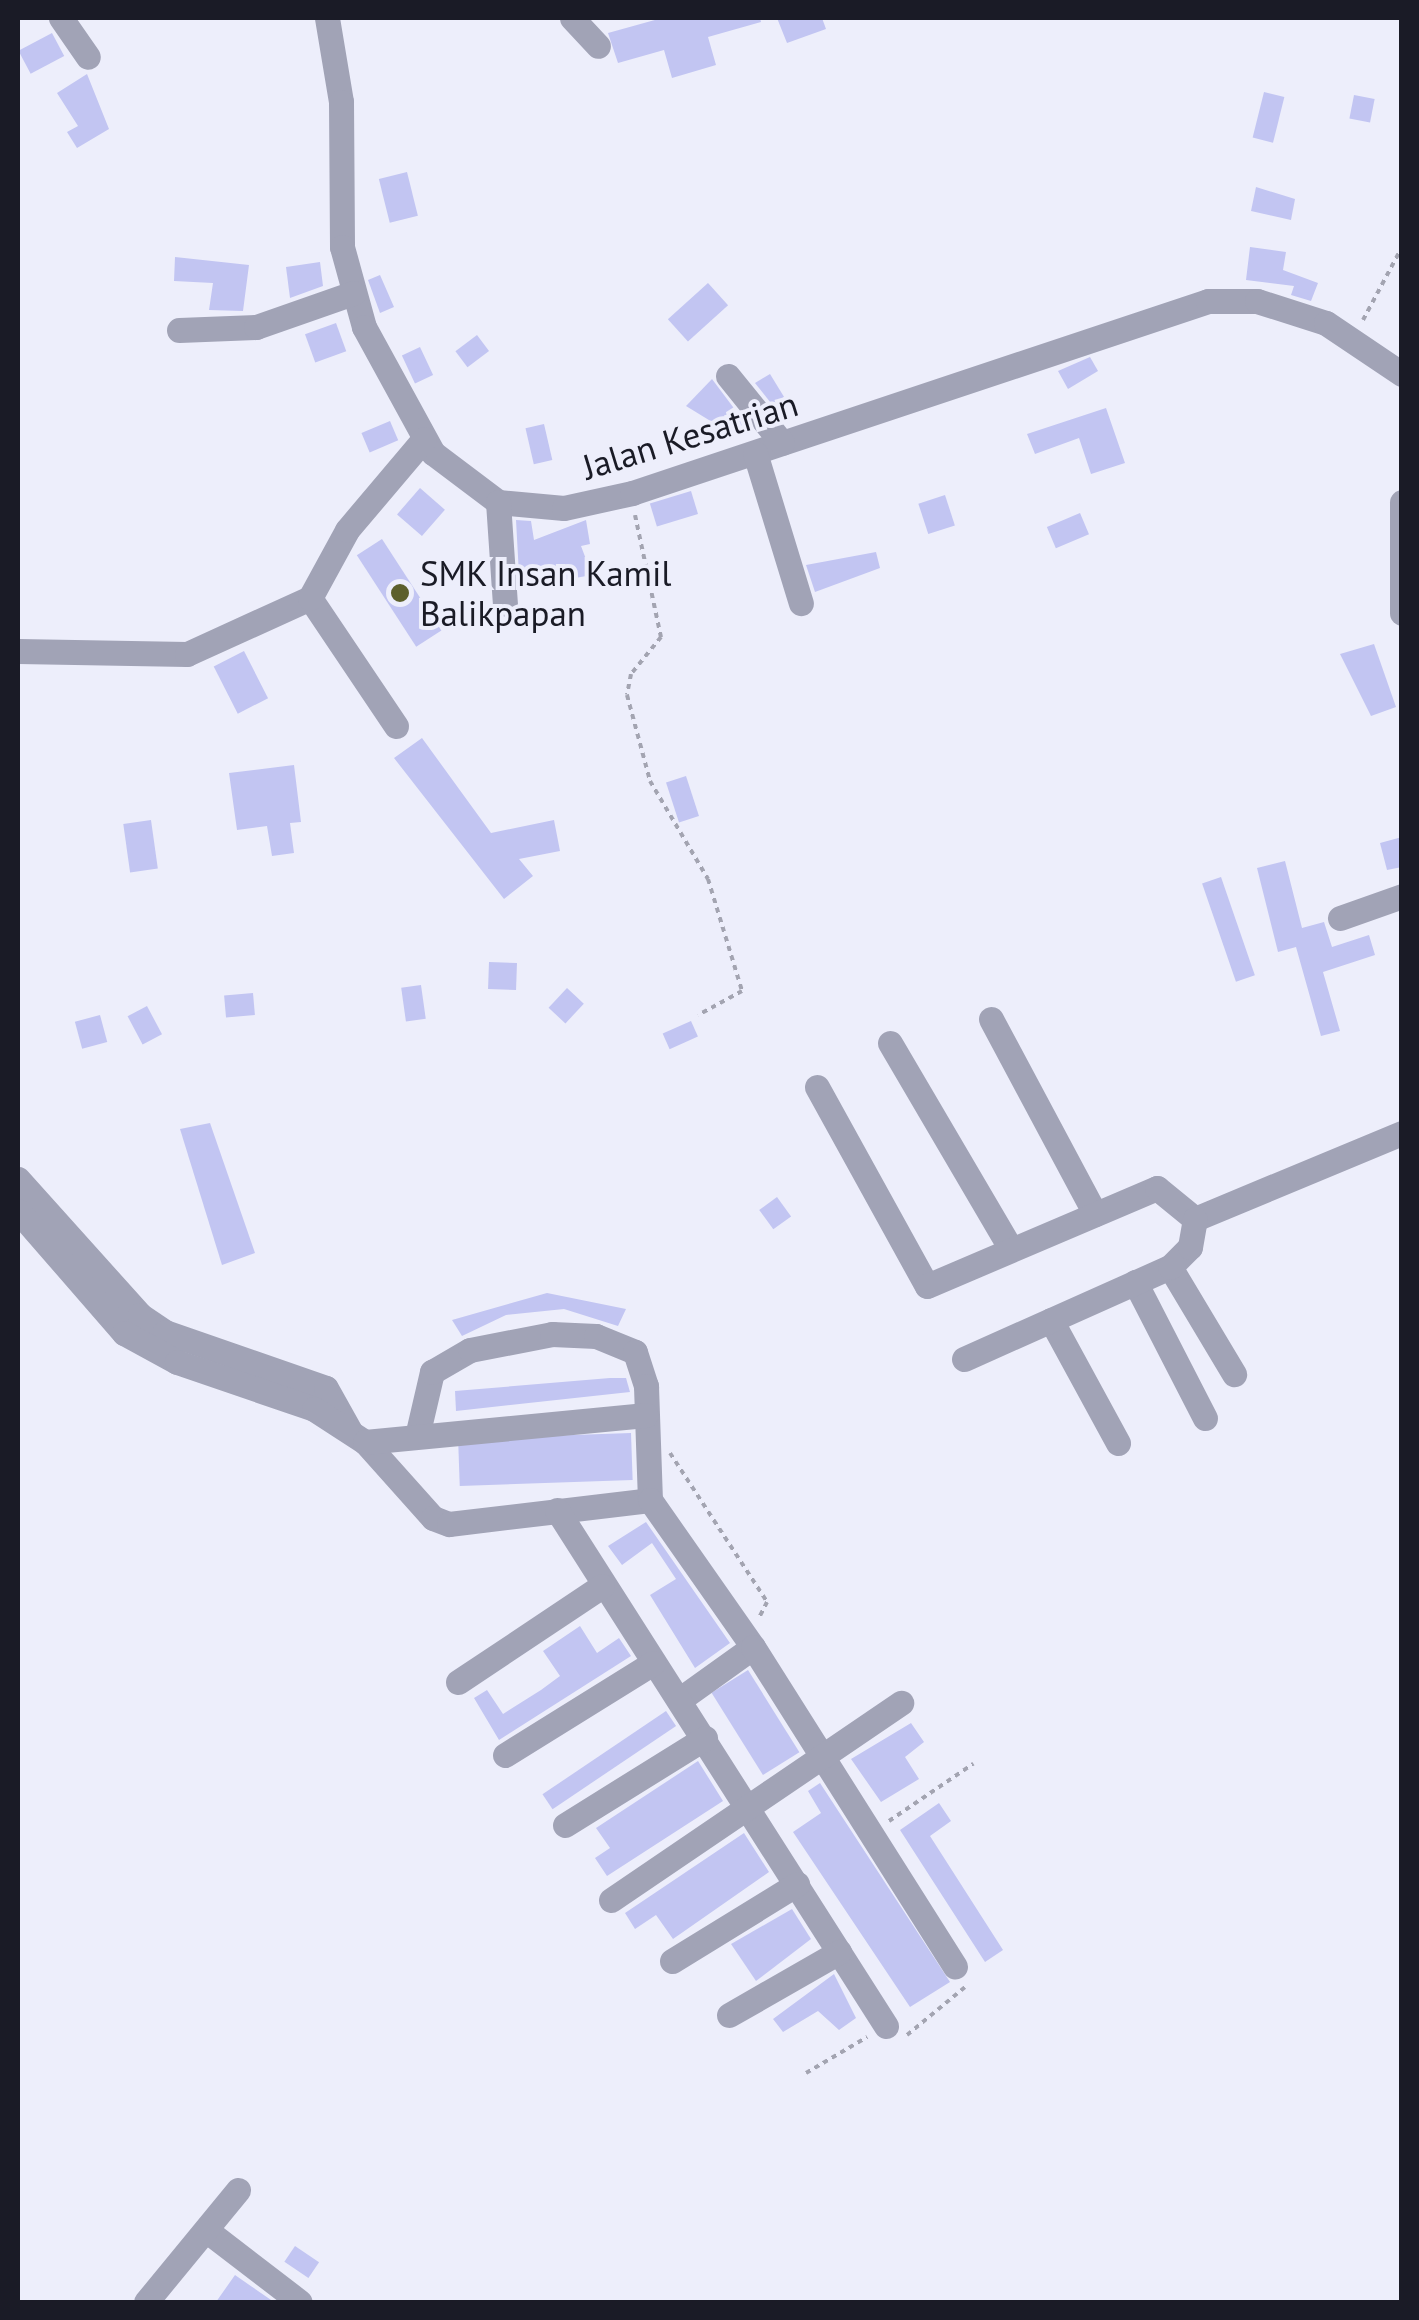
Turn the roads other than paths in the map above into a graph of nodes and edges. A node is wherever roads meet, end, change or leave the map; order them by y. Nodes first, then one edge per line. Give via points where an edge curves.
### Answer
1 (61, 18) edge
2 (327, 18) edge
3 (572, 18) edge
4 (598, 46) dead end
5 (88, 57) dead end
6 (353, 294) junction
7 (179, 330) dead end
8 (1402, 374) edge
9 (728, 376) dead end
10 (424, 439) junction
11 (782, 443) junction
12 (755, 453) junction
13 (498, 502) junction
14 (1402, 502) edge
15 (310, 598) junction
16 (801, 603) dead end
17 (505, 604) dead end
18 (1402, 613) edge
19 (18, 651) edge
20 (396, 726) dead end
21 (1402, 896) edge
22 (1340, 918) dead end
23 (991, 1018) dead end
24 (890, 1044) dead end
25 (816, 1087) dead end
26 (1402, 1133) edge
27 (18, 1179) edge
28 (18, 1211) edge
29 (1096, 1214) junction
30 (1195, 1219) junction
31 (1011, 1250) junction
32 (1170, 1266) junction
33 (1135, 1282) junction
34 (1050, 1320) junction
35 (964, 1359) dead end
36 (1234, 1374) dead end
37 (646, 1415) junction
38 (1205, 1418) dead end
39 (418, 1432) junction
40 (358, 1437) junction
41 (1118, 1443) dead end
42 (650, 1500) junction
43 (557, 1510) junction
44 (602, 1586) junction
45 (751, 1644) junction
46 (653, 1663) junction
47 (458, 1682) dead end
48 (679, 1700) junction
49 (901, 1702) dead end
50 (705, 1738) junction
51 (505, 1755) dead end
52 (821, 1757) junction
53 (748, 1806) junction
54 (565, 1825) dead end
55 (797, 1884) junction
56 (611, 1900) dead end
57 (840, 1952) junction
58 (672, 1961) dead end
59 (955, 1967) road end
60 (729, 2015) dead end
61 (886, 2026) road end
62 (238, 2190) dead end
63 (206, 2230) junction
64 (146, 2302) edge
65 (300, 2302) edge

1 - 5 street
2 - 6 street
3 - 4 street
6 - 7 street via 256,327
6 - 10 street
8 - 11 street, Jalan Kesatrian via 1354,338 1282,306 1208,301
9 - 11 street
10 - 13 street
10 - 15 street via 348,530
11 - 12 street, Jalan Kesatrian
12 - 13 street, Jalan Kesatrian via 564,508
12 - 16 street
13 - 17 street
14 - 18 street
15 - 19 street via 186,654
15 - 20 street
21 - 22 street
23 - 29 street
24 - 31 street
25 - 31 street via 927,1286
26 - 30 street
27 - 40 street via 140,1314 165,1332 326,1388
28 - 40 street via 136,1342
29 - 30 street via 1157,1188
29 - 31 street
30 - 32 street via 1190,1247
32 - 33 street
32 - 36 street
33 - 34 street
33 - 38 street
34 - 35 street
34 - 41 street
37 - 39 street
37 - 39 street via 635,1352 552,1334 449,1360 426,1385
37 - 42 street
39 - 40 street
40 - 43 street via 420,1506 449,1524
42 - 43 street
42 - 45 street
43 - 44 street
44 - 46 street
44 - 47 street
45 - 48 street
45 - 52 street
46 - 48 street
46 - 51 street
48 - 50 street
49 - 52 street
50 - 53 street
50 - 54 street
52 - 53 street
52 - 59 street
53 - 55 street
53 - 56 street
55 - 57 street
55 - 58 street
57 - 60 street
57 - 61 street
62 - 63 street
63 - 64 street
63 - 65 street

